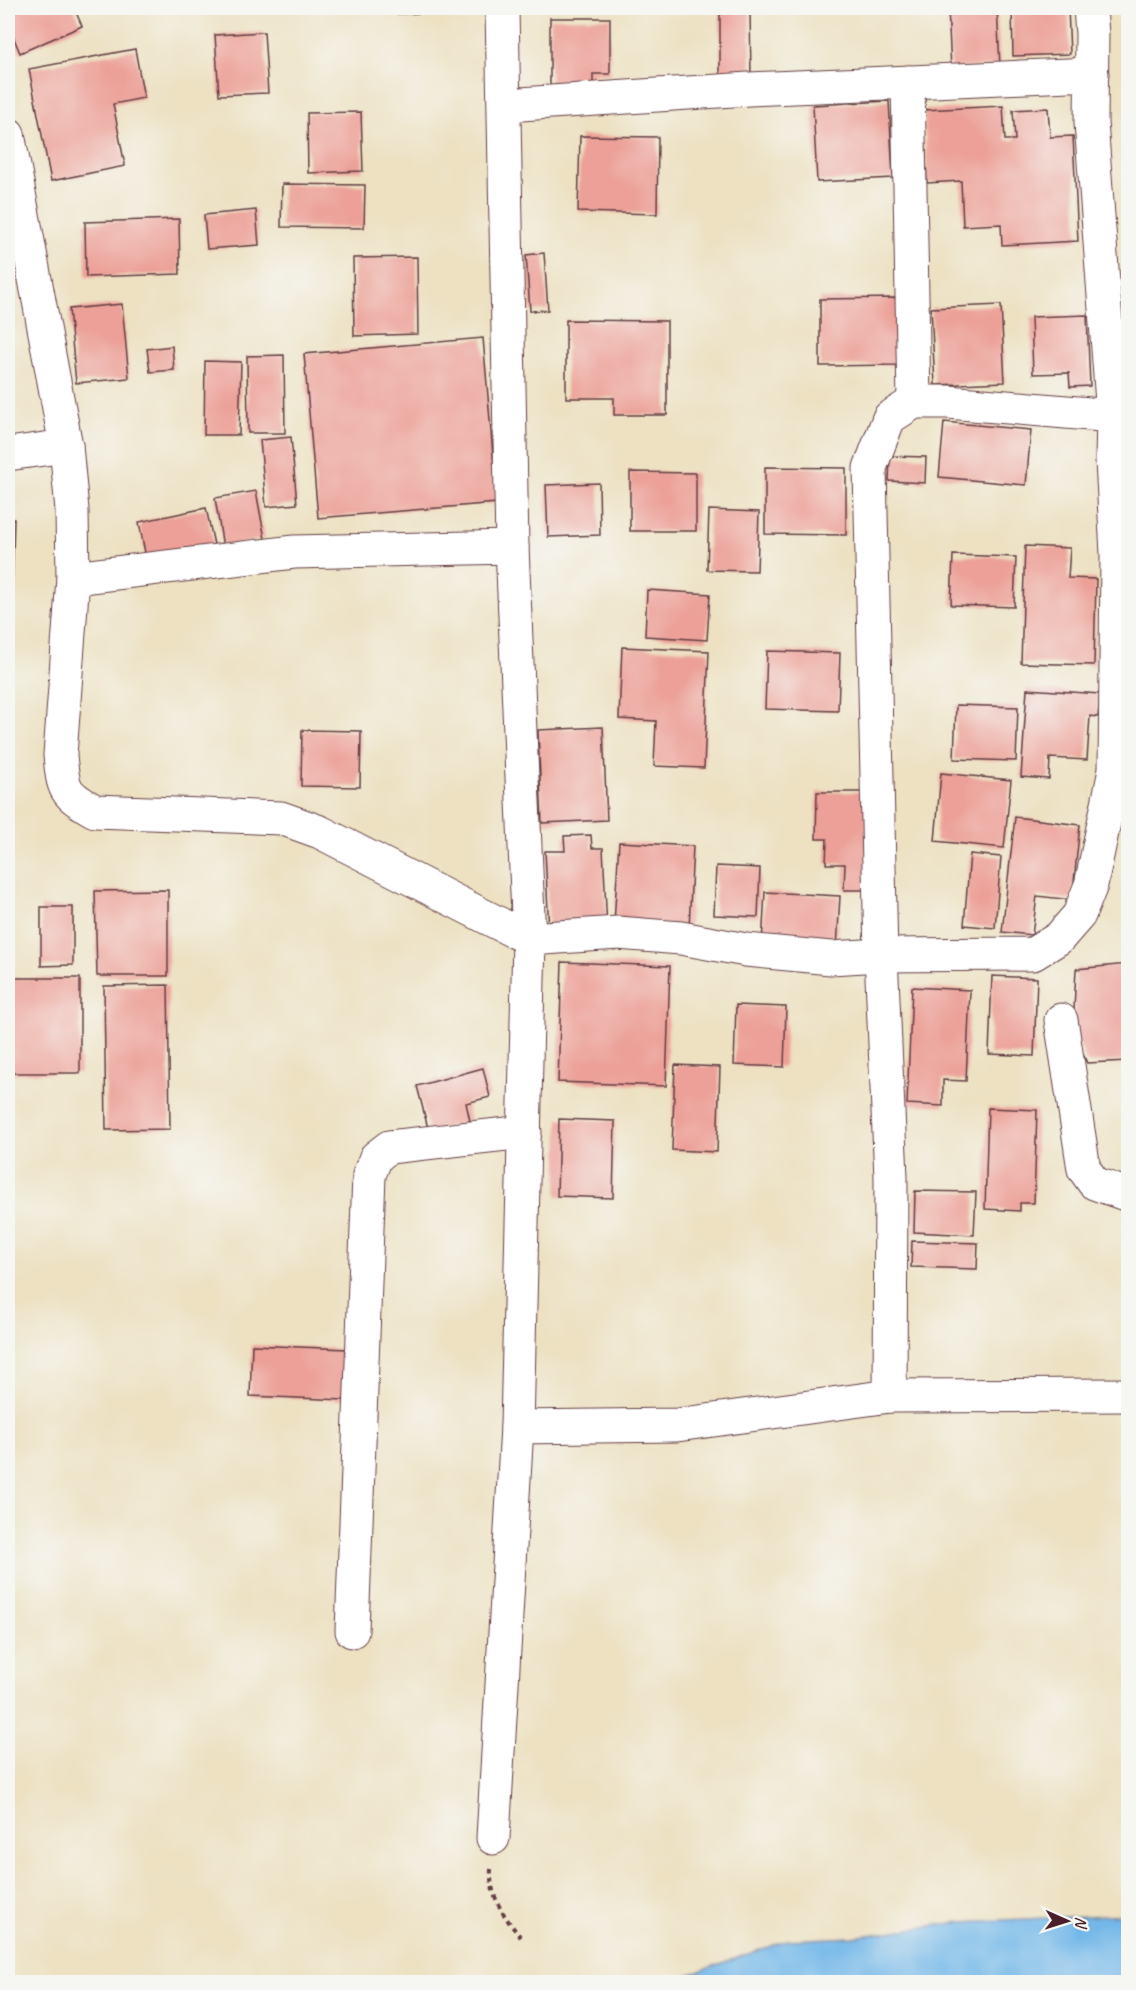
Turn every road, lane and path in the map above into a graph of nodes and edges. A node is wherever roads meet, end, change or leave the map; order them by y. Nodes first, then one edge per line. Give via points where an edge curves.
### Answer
1 (502, 8) edge
2 (1090, 8) edge
3 (1092, 74) junction
4 (908, 82) junction
5 (504, 105) junction
6 (8, 134) edge
7 (914, 402) junction
8 (1113, 416) junction
9 (66, 446) junction
10 (8, 454) edge
11 (512, 547) junction
12 (73, 578) junction
13 (1122, 769) edge
14 (529, 939) junction
15 (881, 955) junction
16 (1061, 1020) dead end
17 (525, 1132) junction
18 (1128, 1195) edge
19 (1128, 1395) edge
20 (890, 1396) junction
21 (517, 1427) junction
22 (352, 1631) dead end
23 (493, 1838) joint
24 (523, 1940) dead end

1 - 5 street
2 - 3 street
3 - 4 street
3 - 8 street via 1091,122
4 - 5 street
4 - 7 street
5 - 11 street
6 - 9 street
7 - 8 street
7 - 15 street via 889,418 870,468
8 - 13 street
9 - 10 street
9 - 12 street
11 - 12 street via 294,552
11 - 14 street
12 - 14 street via 60,755 62,783 73,799 95,811 281,818 320,832
13 - 15 street via 1091,885 1079,915 1059,938 1033,954
14 - 15 street via 618,933 831,958
14 - 17 street
15 - 20 street via 891,1177
16 - 18 street via 1084,1169 1094,1183
17 - 21 street
17 - 22 street via 389,1147 376,1157 369,1175
19 - 20 street
20 - 21 street via 677,1425
21 - 23 street
23 - 24 path via 490,1879 500,1911

